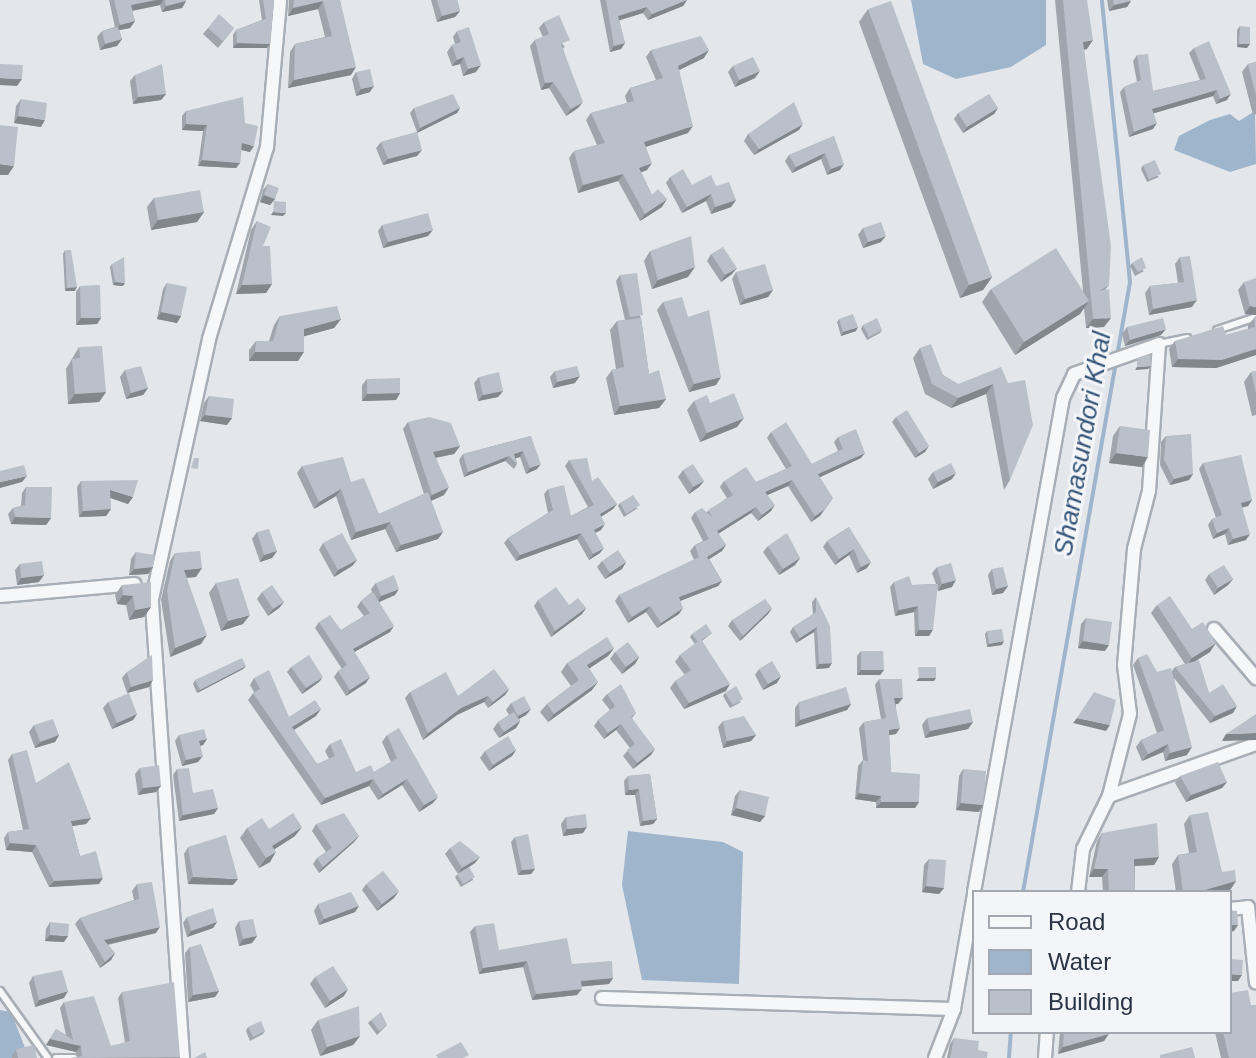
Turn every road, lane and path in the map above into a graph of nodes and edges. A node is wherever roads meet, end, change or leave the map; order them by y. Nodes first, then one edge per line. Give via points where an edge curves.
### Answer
1 (280, 0) edge
2 (1256, 317) edge
3 (1159, 344) junction
4 (157, 582) junction
5 (0, 596) edge
6 (1214, 629) dead end
7 (1256, 678) edge
8 (1256, 744) edge
9 (1109, 796) junction
10 (975, 890) edge
11 (1078, 890) edge
12 (972, 905) edge
13 (1232, 909) edge
14 (1256, 983) edge
15 (0, 991) edge
16 (602, 998) dead end
17 (954, 1009) junction
18 (1047, 1034) edge
19 (48, 1058) edge
20 (56, 1058) edge
21 (74, 1058) edge
22 (183, 1058) edge
23 (935, 1058) edge
24 (1045, 1058) edge

1 - 4 street via 267,147 209,339
2 - 3 lane
3 - 9 street via 1149,491 1134,549 1124,665 1130,714
3 - 10 street via 1074,374 1063,398
4 - 5 street
4 - 22 street via 152,599
6 - 7 street
8 - 9 street
9 - 11 street via 1083,849
12 - 17 street
13 - 14 street via 1248,907
15 - 19 lane
16 - 17 street
17 - 23 street
18 - 24 street
20 - 21 lane

